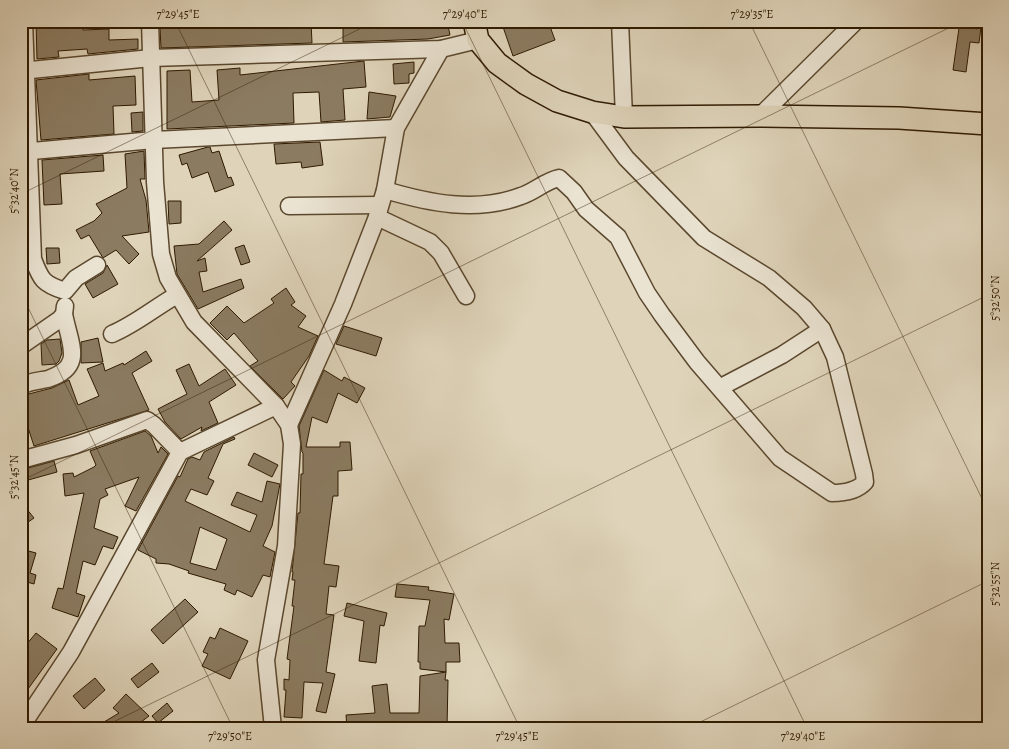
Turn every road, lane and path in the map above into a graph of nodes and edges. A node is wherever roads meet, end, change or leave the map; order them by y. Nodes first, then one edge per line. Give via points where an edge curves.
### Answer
1 (24, 21) edge
2 (150, 21) edge
3 (620, 21) edge
4 (856, 21) edge
5 (476, 31) edge
6 (441, 49) junction
7 (151, 58) junction
8 (24, 71) edge
9 (592, 112) junction
10 (760, 116) junction
11 (624, 117) junction
12 (988, 124) edge
13 (396, 128) junction
14 (154, 140) junction
15 (25, 151) edge
16 (381, 204) junction
17 (289, 206) dead end
18 (26, 237) edge
19 (97, 265) dead end
20 (65, 291) junction
21 (177, 295) junction
22 (466, 296) dead end
23 (64, 314) junction
24 (822, 329) junction
25 (112, 334) dead end
26 (21, 346) edge
27 (21, 386) edge
28 (721, 387) junction
29 (276, 406) junction
30 (289, 425) junction
31 (180, 452) junction
32 (21, 460) edge
33 (21, 728) edge
34 (273, 728) edge

1 - 8 street
2 - 7 street
3 - 11 street
4 - 10 street
5 - 6 street
5 - 9 main road via 497,63 526,84 557,102
6 - 7 street
6 - 13 street
7 - 8 street
7 - 14 street
8 - 15 street
9 - 11 main road
9 - 24 street via 626,158 704,238 769,278 804,308
10 - 11 main road
10 - 12 main road via 899,118
13 - 14 street
13 - 16 street
14 - 15 street
14 - 21 street via 161,254
15 - 18 street
16 - 17 street
16 - 22 street via 430,242
16 - 28 street via 423,201 470,205 519,197 559,178 586,209 618,237 642,285 662,315 697,362
16 - 30 street via 343,304
18 - 20 street via 41,279
19 - 20 street via 76,278
20 - 23 street
21 - 25 street via 132,326
21 - 29 street via 194,322
23 - 26 street
23 - 27 street via 72,360 68,369
24 - 28 street
24 - 28 street via 846,396 864,474 865,482 861,486 832,493 780,458
29 - 30 street
29 - 31 street
30 - 34 street via 292,444 286,546 266,660
31 - 32 street via 147,420
31 - 33 street via 71,652

